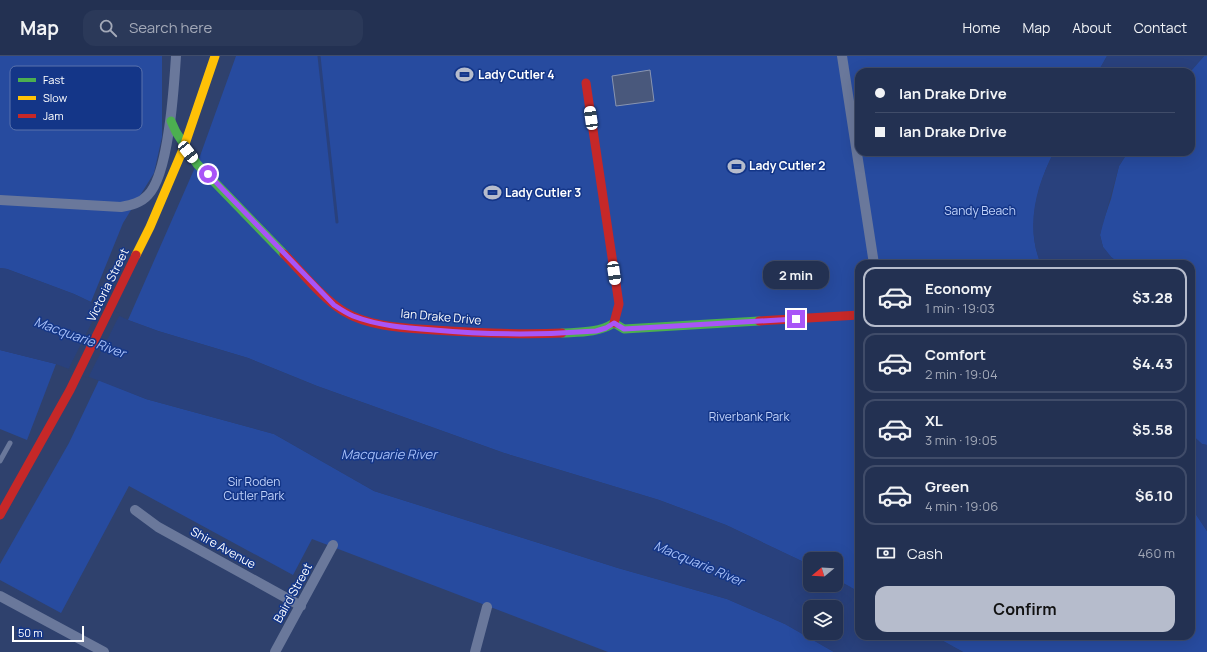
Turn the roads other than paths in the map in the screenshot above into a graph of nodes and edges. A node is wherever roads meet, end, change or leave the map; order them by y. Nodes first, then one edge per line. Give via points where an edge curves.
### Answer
1 (176, 56) edge
2 (215, 56) edge
3 (842, 56) edge
4 (586, 83) dead end
5 (171, 121) junction
6 (855, 140) edge
7 (857, 156) edge
8 (0, 200) edge
9 (873, 260) edge
10 (855, 315) edge
11 (614, 323) junction
12 (10, 443) dead end
13 (0, 461) edge
14 (135, 510) dead end
15 (0, 515) edge
16 (333, 546) dead end
17 (0, 596) edge
18 (301, 606) junction
19 (487, 607) dead end
20 (97, 651) edge
21 (275, 652) edge
22 (475, 652) edge

1 - 5 street
2 - 15 main road, Victoria Street, bridge via 184,147 150,227 70,390
3 - 6 street
4 - 11 main road via 619,304
5 - 8 street via 163,162 154,188 148,196 135,204 121,207
5 - 11 main road, Ian Drake Drive via 197,164 334,305 352,315 375,323 403,328 462,333 583,332 596,331
7 - 9 street
10 - 11 main road via 624,329
12 - 13 lane
14 - 18 street, Shire Avenue via 158,527
16 - 18 street, Baird Street
17 - 20 street
18 - 21 street, Baird Street
19 - 22 street

